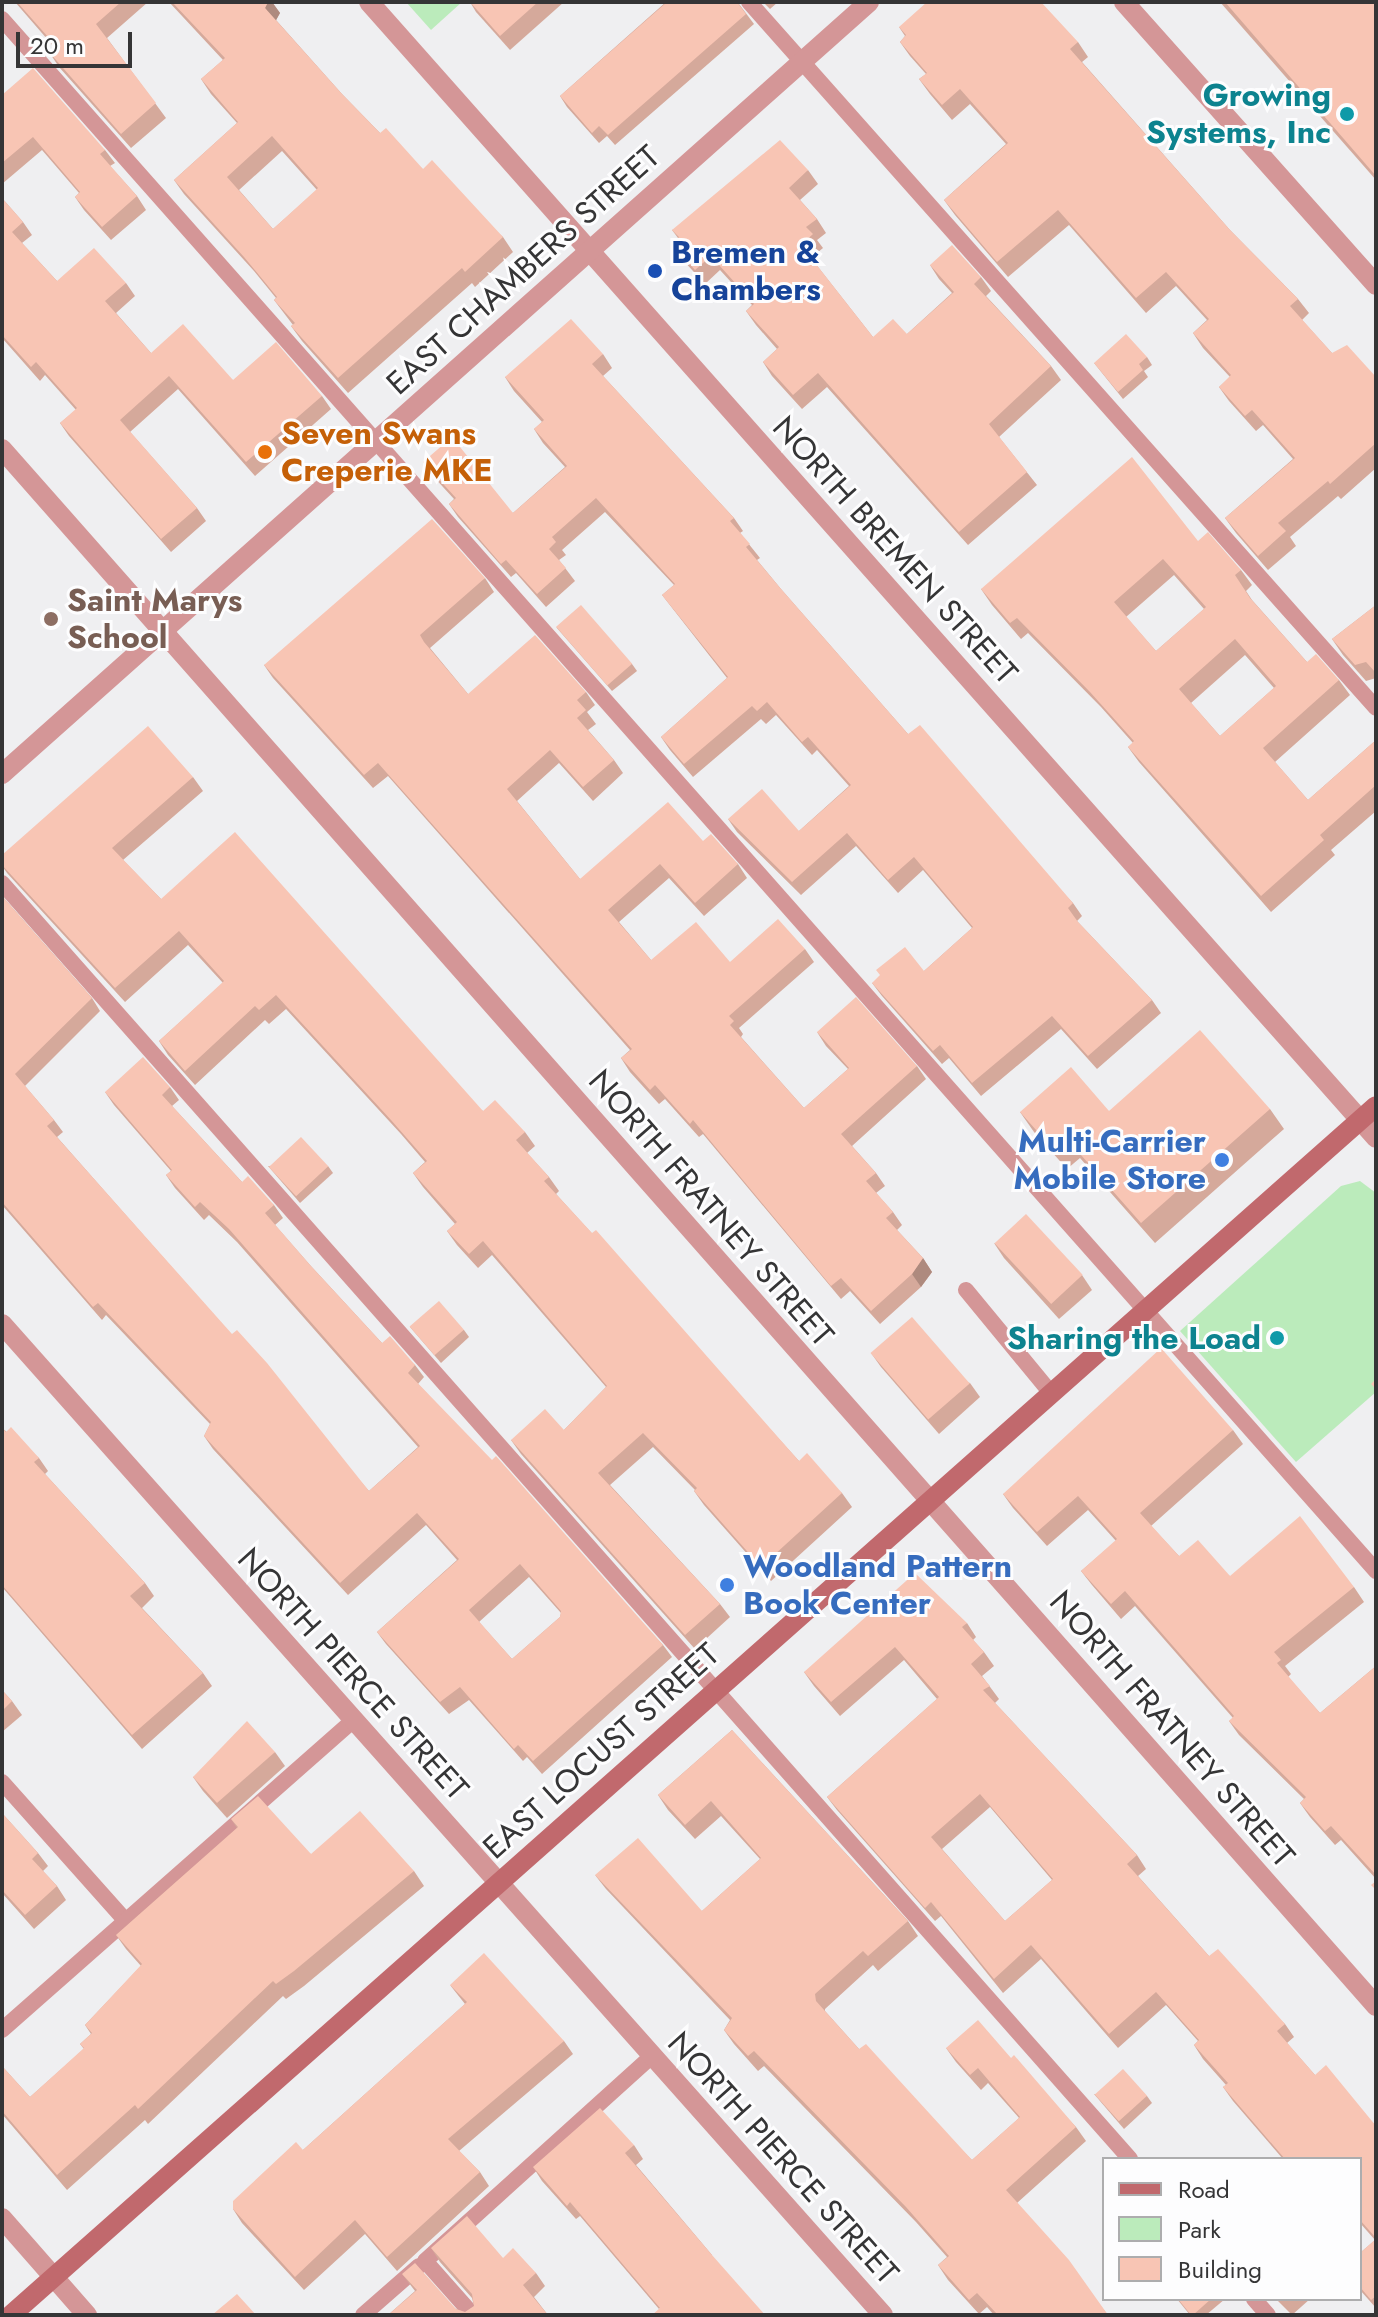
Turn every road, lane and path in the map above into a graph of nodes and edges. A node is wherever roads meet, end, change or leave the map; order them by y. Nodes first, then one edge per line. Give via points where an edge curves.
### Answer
1 (369, 2) edge
2 (749, 2) edge
3 (869, 2) edge
4 (1124, 2) edge
5 (2, 19) edge
6 (802, 62) junction
7 (589, 250) junction
8 (1376, 285) edge
9 (376, 441) junction
10 (2, 449) edge
11 (163, 631) junction
12 (1376, 708) edge
13 (2, 774) edge
14 (2, 883) edge
15 (1376, 1106) edge
16 (1360, 1120) junction
17 (1376, 1138) edge
18 (966, 1290) dead end
19 (1144, 1311) junction
20 (2, 1324) edge
21 (1051, 1393) junction
22 (930, 1501) junction
23 (1376, 1571) edge
24 (715, 1691) junction
25 (353, 1721) junction
26 (2, 1782) edge
27 (499, 1883) junction
28 (126, 1921) junction
29 (1376, 2006) edge
30 (2, 2030) edge
31 (652, 2056) junction
32 (1128, 2157) edge
33 (2, 2218) edge
34 (425, 2261) junction
35 (54, 2276) junction
36 (11, 2315) edge
37 (87, 2315) edge
38 (363, 2315) edge
39 (473, 2315) edge
40 (883, 2315) edge

1 - 7 street, NORTH BREMEN STREET
2 - 6 lane
3 - 6 street, EAST CHAMBERS STREET
4 - 8 street
5 - 9 lane
6 - 7 street, EAST CHAMBERS STREET
6 - 12 lane
7 - 9 street, EAST CHAMBERS STREET
7 - 16 street, NORTH BREMEN STREET
9 - 11 street, EAST CHAMBERS STREET
9 - 19 lane
10 - 11 street, NORTH FRATNEY STREET
11 - 13 street, EAST CHAMBERS STREET
11 - 22 street, NORTH FRATNEY STREET
14 - 24 lane
15 - 16 main road, EAST LOCUST STREET
16 - 17 street, NORTH BREMEN STREET
16 - 19 main road, EAST LOCUST STREET
18 - 21 lane
19 - 21 main road, EAST LOCUST STREET
19 - 23 lane
20 - 25 street, NORTH PIERCE STREET
21 - 22 main road, EAST LOCUST STREET
22 - 24 main road, EAST LOCUST STREET
22 - 29 street, NORTH FRATNEY STREET
24 - 27 main road, EAST LOCUST STREET
24 - 32 lane
25 - 27 street, NORTH PIERCE STREET
25 - 28 lane
26 - 28 lane
27 - 31 street, NORTH PIERCE STREET
27 - 35 main road, EAST LOCUST STREET
28 - 30 lane
31 - 34 lane
31 - 40 street, NORTH PIERCE STREET
33 - 35 street
34 - 38 lane
34 - 39 lane
35 - 36 main road, EAST LOCUST STREET
35 - 37 street

